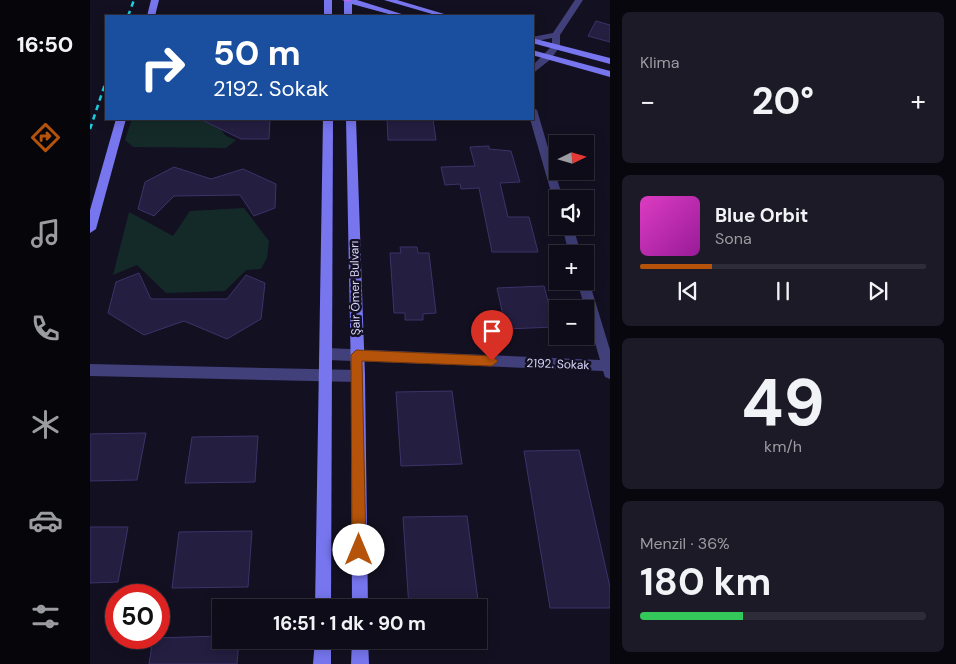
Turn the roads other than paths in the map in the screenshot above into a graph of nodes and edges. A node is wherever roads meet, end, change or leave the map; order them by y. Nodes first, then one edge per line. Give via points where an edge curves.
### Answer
1 (155, 0) edge
2 (328, 0) edge
3 (347, 0) edge
4 (388, 0) edge
5 (578, 0) edge
6 (394, 14) junction
7 (151, 15) edge
8 (328, 15) edge
9 (348, 15) edge
10 (382, 15) edge
11 (399, 15) edge
12 (443, 15) edge
13 (556, 35) junction
14 (534, 40) edge
15 (534, 40) edge
16 (556, 46) junction
17 (534, 53) edge
18 (548, 57) junction
19 (610, 61) edge
20 (534, 69) edge
21 (610, 74) edge
22 (534, 117) edge
23 (121, 120) edge
24 (328, 120) edge
25 (351, 120) edge
26 (555, 190) edge
27 (90, 229) edge
28 (586, 290) edge
29 (327, 354) junction
30 (356, 355) junction
31 (609, 368) edge
32 (90, 370) edge
33 (327, 374) junction
34 (358, 376) junction
35 (323, 599) edge
36 (360, 599) edge
37 (323, 649) edge
38 (360, 649) edge
39 (322, 664) edge
40 (360, 664) edge

1 - 7 main road
2 - 8 main road
3 - 6 main road
3 - 9 main road
4 - 12 main road
5 - 13 street
6 - 10 main road
6 - 11 main road
13 - 14 street
13 - 16 street
15 - 16 main road
16 - 18 street
16 - 19 main road
17 - 18 main road
18 - 20 street
18 - 21 main road
22 - 26 street
23 - 27 main road
24 - 29 main road
25 - 30 main road, Şair Ömer Bulvarı
28 - 31 street
29 - 30 street, 2192. Sokak
29 - 33 main road
30 - 31 street, 2192. Sokak
30 - 34 main road, Şair Ömer Bulvarı
32 - 33 street
33 - 34 street
33 - 35 main road
34 - 36 main road, Şair Ömer Bulvarı
37 - 39 main road
38 - 40 main road

